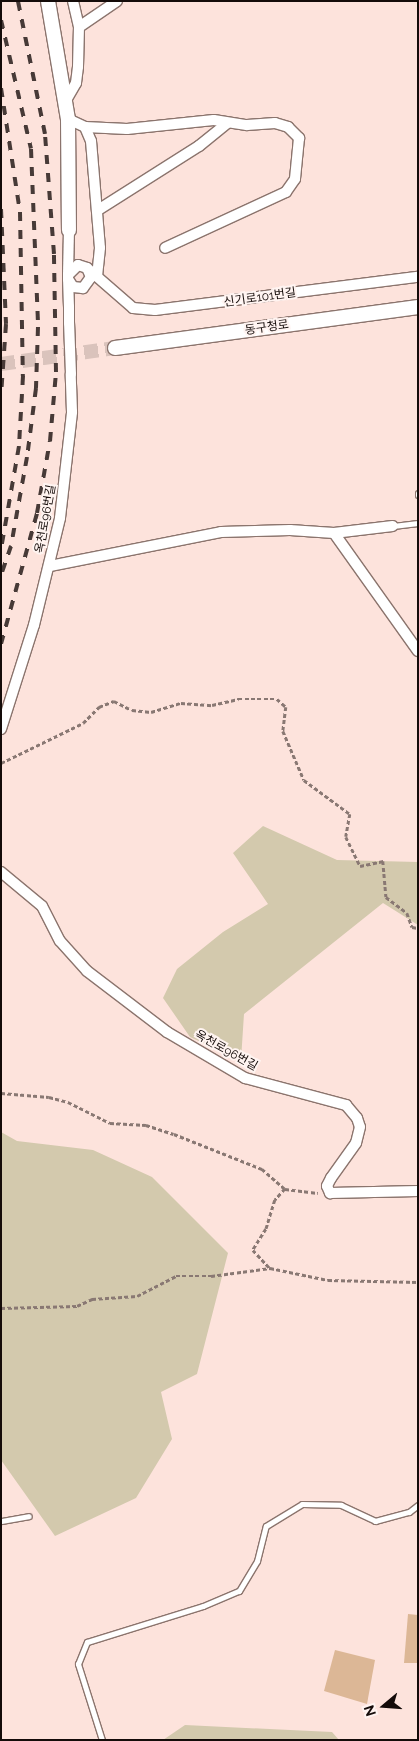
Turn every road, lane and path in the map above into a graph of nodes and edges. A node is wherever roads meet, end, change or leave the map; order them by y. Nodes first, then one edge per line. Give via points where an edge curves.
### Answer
1 (48, 1) edge
2 (73, 1) edge
3 (117, 1) edge
4 (79, 27) junction
5 (66, 102) junction
6 (68, 119) junction
7 (227, 123) junction
8 (85, 126) junction
9 (98, 210) junction
10 (70, 230) junction
11 (165, 248) dead end
12 (85, 267) junction
13 (98, 275) junction
14 (68, 277) junction
15 (418, 277) edge
16 (85, 287) junction
17 (110, 288) junction
18 (69, 307) junction
19 (418, 307) edge
20 (115, 348) tunnel mouth
21 (418, 523) edge
22 (393, 526) joint
23 (334, 533) junction
24 (50, 566) junction
25 (418, 651) edge
26 (1, 729) edge
27 (1, 763) edge
28 (1, 872) edge
29 (418, 928) edge
30 (1, 1093) edge
31 (285, 1189) junction
32 (418, 1191) edge
33 (330, 1193) junction
34 (270, 1268) junction
35 (418, 1282) edge
36 (1, 1308) edge
37 (418, 1505) edge
38 (29, 1516) dead end
39 (1, 1521) edge
40 (102, 1740) edge

1 - 5 main road
2 - 4 street
3 - 4 street
4 - 5 street via 76,83
5 - 6 main road
6 - 8 street
6 - 10 main road
7 - 8 street via 214,120 127,129
7 - 9 street via 199,146
7 - 11 street via 275,123 295,133 300,144 295,180 286,192
8 - 9 street via 91,141
9 - 13 street
10 - 12 street via 75,254
10 - 14 street, 옥천로96번길
12 - 13 street, 신기로101번길
12 - 14 street via 73,267
12 - 16 street via 91,277
13 - 17 street, 신기로101번길
14 - 16 street via 74,287
14 - 18 street, 옥천로96번길
15 - 17 street, 신기로101번길 via 155,310 133,308
16 - 17 street
16 - 18 street
18 - 24 street, 옥천로96번길 via 71,422 60,518
19 - 20 main road, 동구청로
21 - 22 lane
22 - 23 street
23 - 24 street via 290,530 221,532
23 - 25 street
24 - 26 street, 옥천로96번길
27 - 29 path via 83,723 114,701 132,710 151,712 181,703 212,705 238,699 277,699 286,707 283,731 304,780 350,814 346,837 360,866 383,861 386,897 407,913 412,927
28 - 33 street, 옥천로96번길 via 42,906 60,941 87,971 167,1032 245,1078 346,1105 360,1127 356,1143 330,1178 327,1186
30 - 31 path via 49,1097 68,1102 110,1123 146,1125 174,1134 262,1168
31 - 33 path via 303,1194
31 - 34 path via 275,1200 266,1229 253,1250
32 - 33 street
34 - 35 path via 328,1280
34 - 36 path via 211,1276 176,1276 137,1296 92,1299 77,1306
37 - 40 lane via 409,1512 375,1521 340,1505 302,1504 266,1526 257,1561 239,1591 203,1606 87,1642 78,1664
38 - 39 lane

